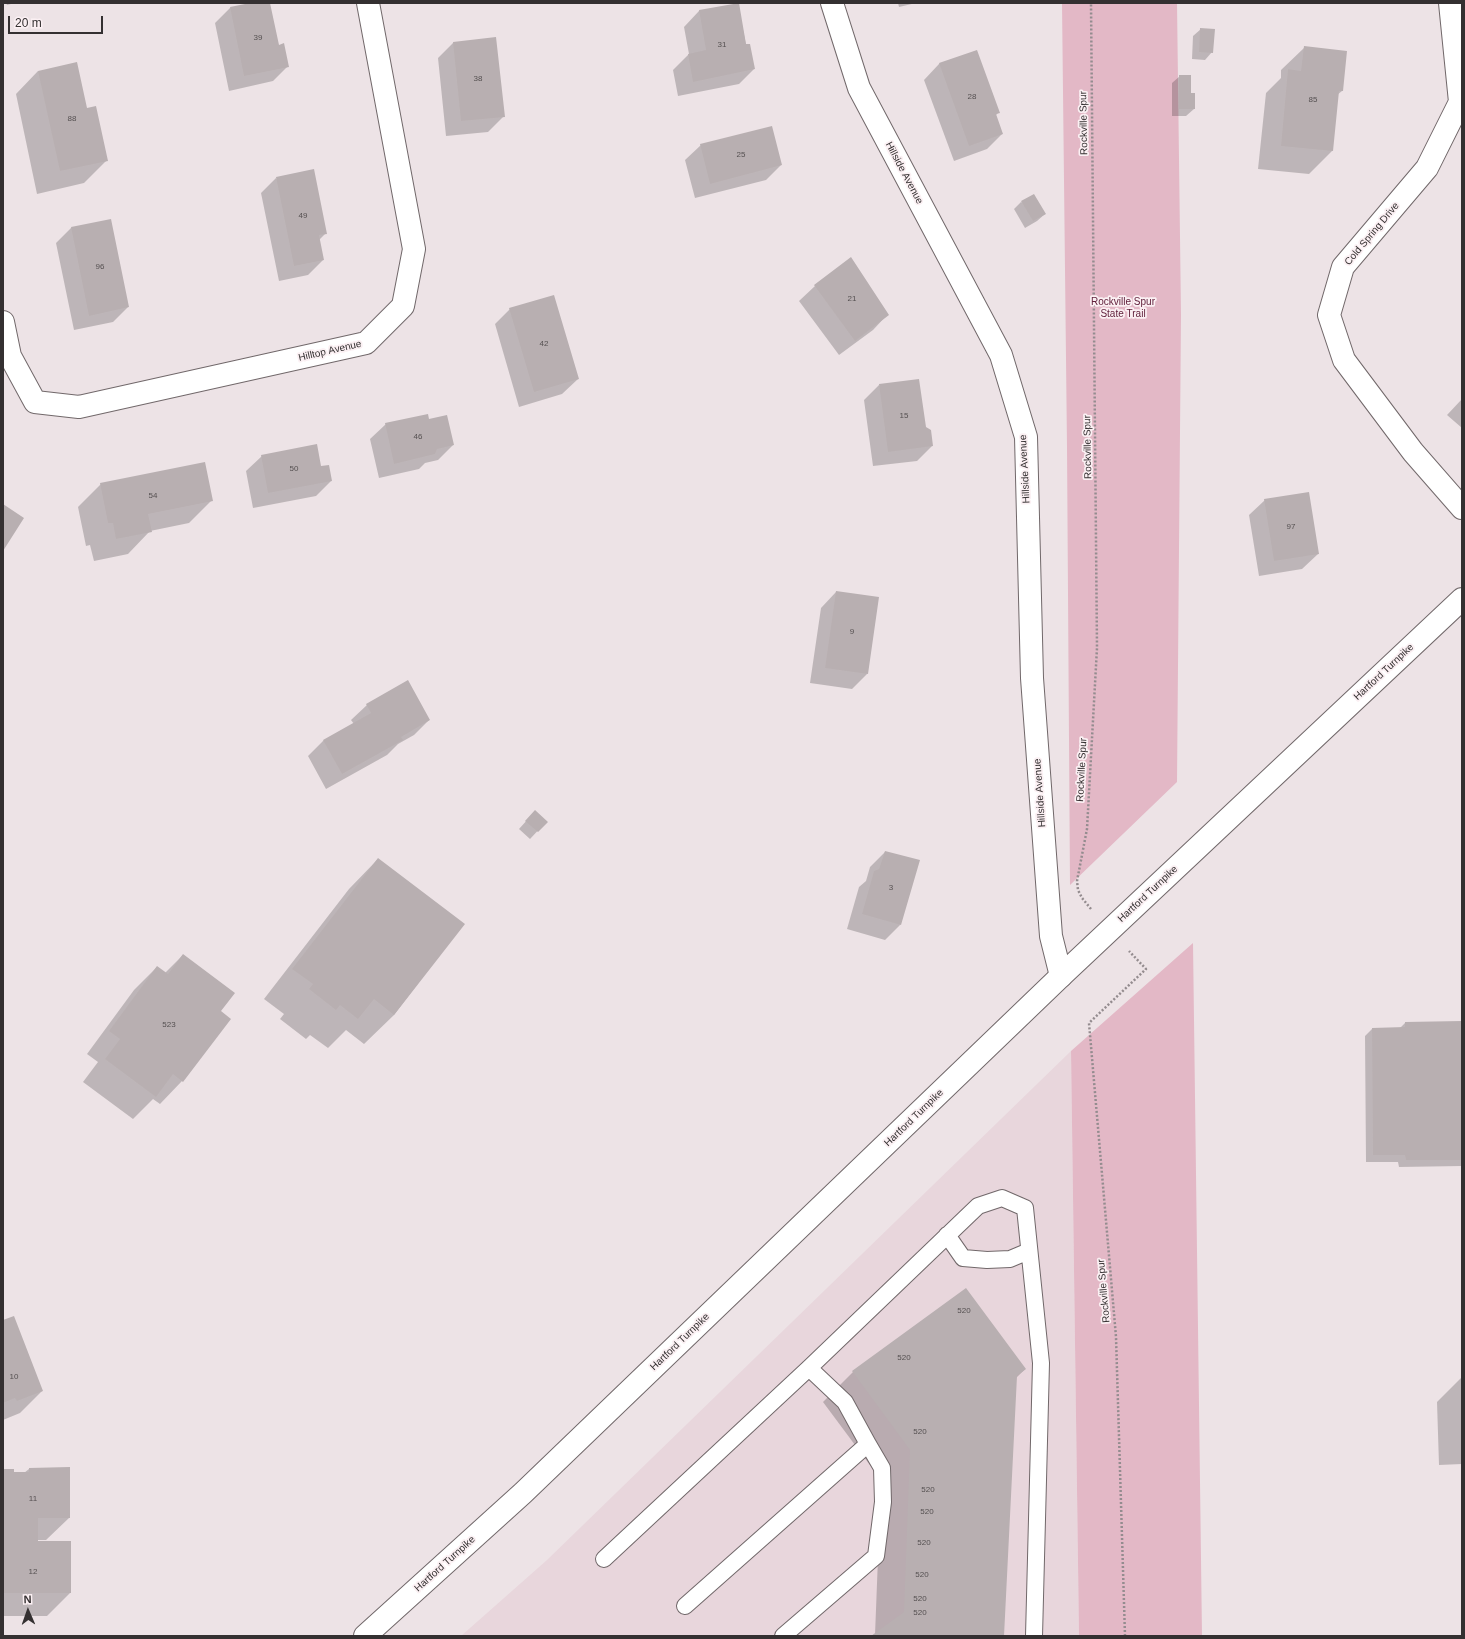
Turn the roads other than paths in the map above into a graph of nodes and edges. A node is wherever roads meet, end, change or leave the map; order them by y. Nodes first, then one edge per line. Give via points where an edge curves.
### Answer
1 (368, 3) edge
2 (832, 3) edge
3 (1450, 3) edge
4 (3, 322) edge
5 (1462, 508) edge
6 (1462, 599) edge
7 (1061, 976) junction
8 (947, 1235) junction
9 (1029, 1251) junction
10 (809, 1368) junction
11 (868, 1444) junction
12 (604, 1559) dead end
13 (685, 1606) dead end
14 (365, 1636) edge
15 (783, 1636) edge
16 (1034, 1636) edge

1 - 4 street, Hilltop Avenue via 414,249 403,306 366,343 79,407 35,402 10,356
2 - 7 street, Hillside Avenue via 859,88 1001,355 1026,437 1032,678 1051,936
3 - 5 street, Cold Spring Drive via 1460,102 1427,168 1344,267 1328,315 1344,360 1412,452
6 - 7 street, Hartford Turnpike
7 - 14 street, Hartford Turnpike via 523,1493
8 - 9 lane via 963,1258 1010,1259
8 - 9 lane via 978,1206 1002,1198 1025,1208
8 - 10 lane
9 - 16 lane via 1041,1364
10 - 11 lane via 845,1402
10 - 12 lane
11 - 13 lane
11 - 15 lane via 882,1468 883,1502 876,1556

